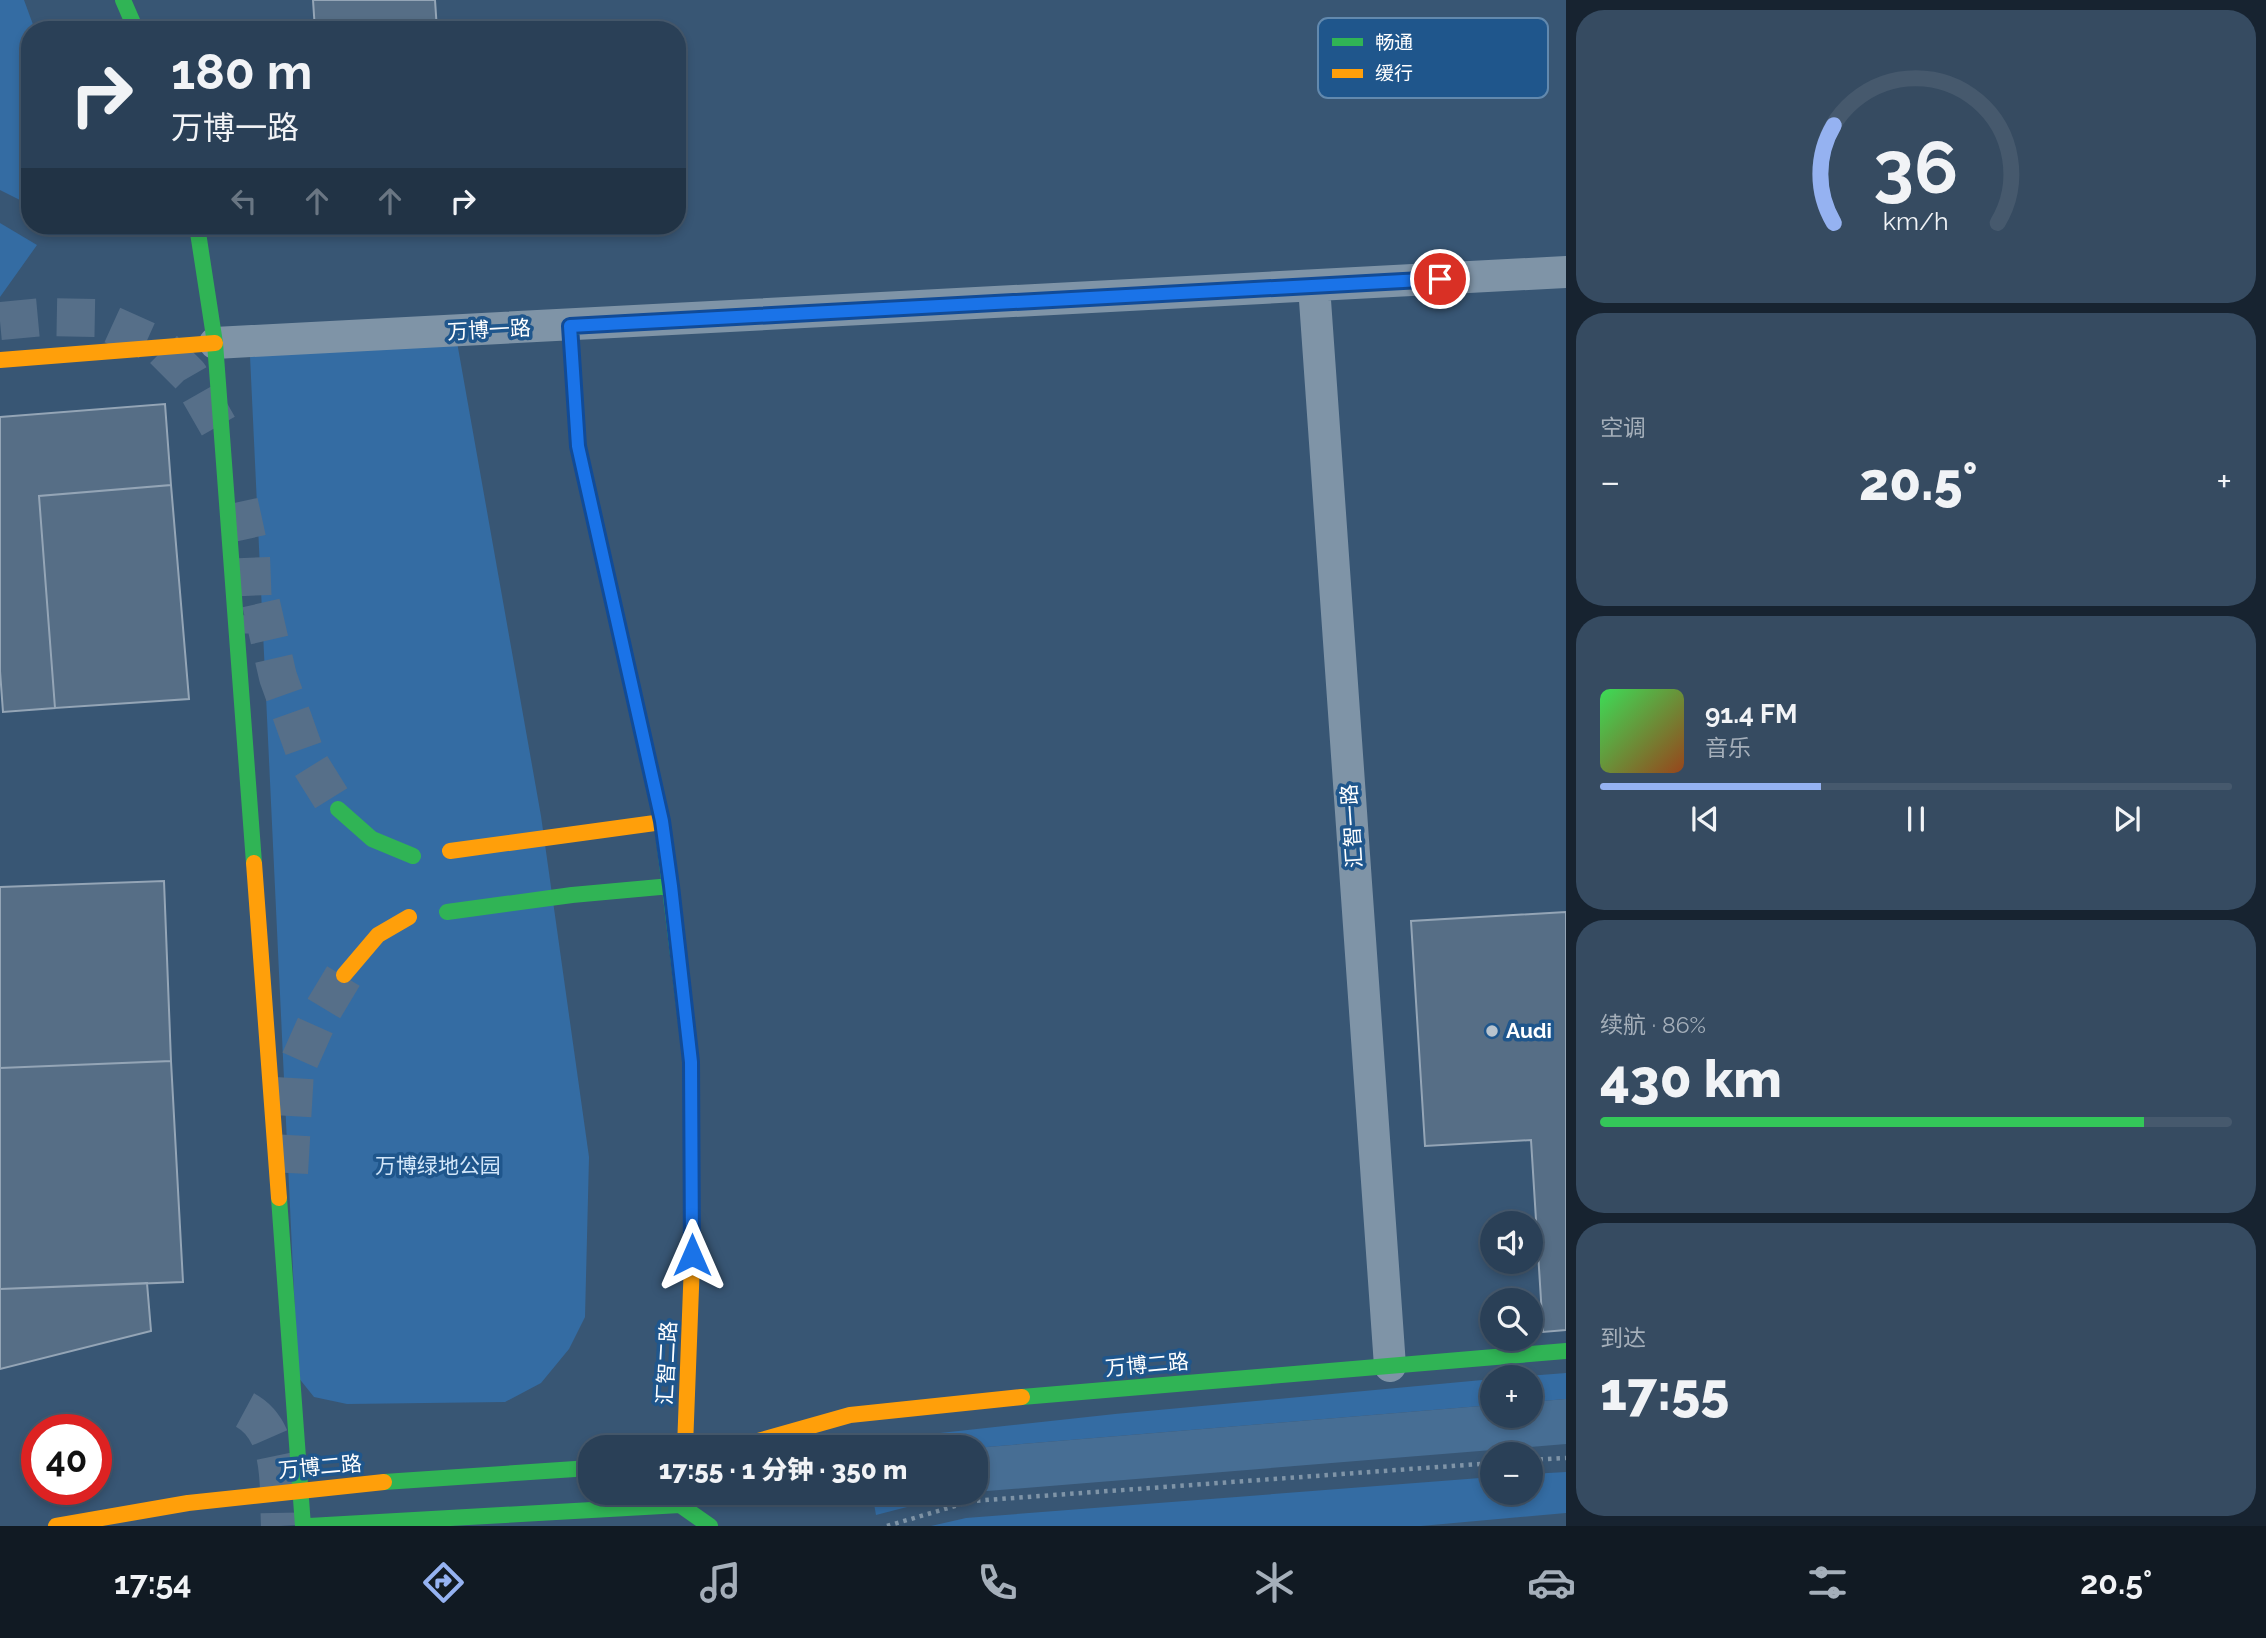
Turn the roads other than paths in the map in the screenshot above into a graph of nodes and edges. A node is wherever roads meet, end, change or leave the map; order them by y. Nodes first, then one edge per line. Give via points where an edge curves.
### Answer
1 (123, 0) edge
2 (132, 21) edge
3 (198, 235) edge
4 (1566, 272) edge
5 (1314, 286) junction
6 (570, 326) junction
7 (215, 343) junction
8 (0, 360) edge
9 (338, 809) tunnel mouth
10 (662, 821) junction
11 (450, 851) dead end
12 (413, 856) dead end
13 (671, 886) junction
14 (447, 912) dead end
15 (409, 917) dead end
16 (344, 975) tunnel mouth
17 (1566, 1351) edge
18 (1390, 1366) junction
19 (686, 1435) edge
20 (779, 1435) edge
21 (578, 1469) edge
22 (300, 1488) junction
23 (598, 1505) edge
24 (681, 1505) edge
25 (687, 1505) edge
26 (56, 1526) edge
27 (303, 1526) edge
28 (309, 1526) edge
29 (680, 1526) edge
30 (710, 1526) edge

1 - 2 street
3 - 7 street
4 - 5 street, 万博一路
5 - 6 street, 万博一路
5 - 18 street, 汇智一路
6 - 7 street, 万博一路
6 - 10 street, 汇智二路 via 578,446
7 - 8 street, 万博一路
7 - 22 street
9 - 12 street via 372,839
10 - 11 street
10 - 13 street, 汇智二路
13 - 14 street
13 - 19 street, 汇智二路 via 691,1062 692,1282
15 - 16 street via 378,935
17 - 18 street, 万博二路
18 - 20 street, 万博二路 via 938,1404 850,1415
21 - 22 street, 万博二路
22 - 26 street, 万博二路 via 123,1511
22 - 27 street
23 - 28 street
24 - 29 street
25 - 30 street

